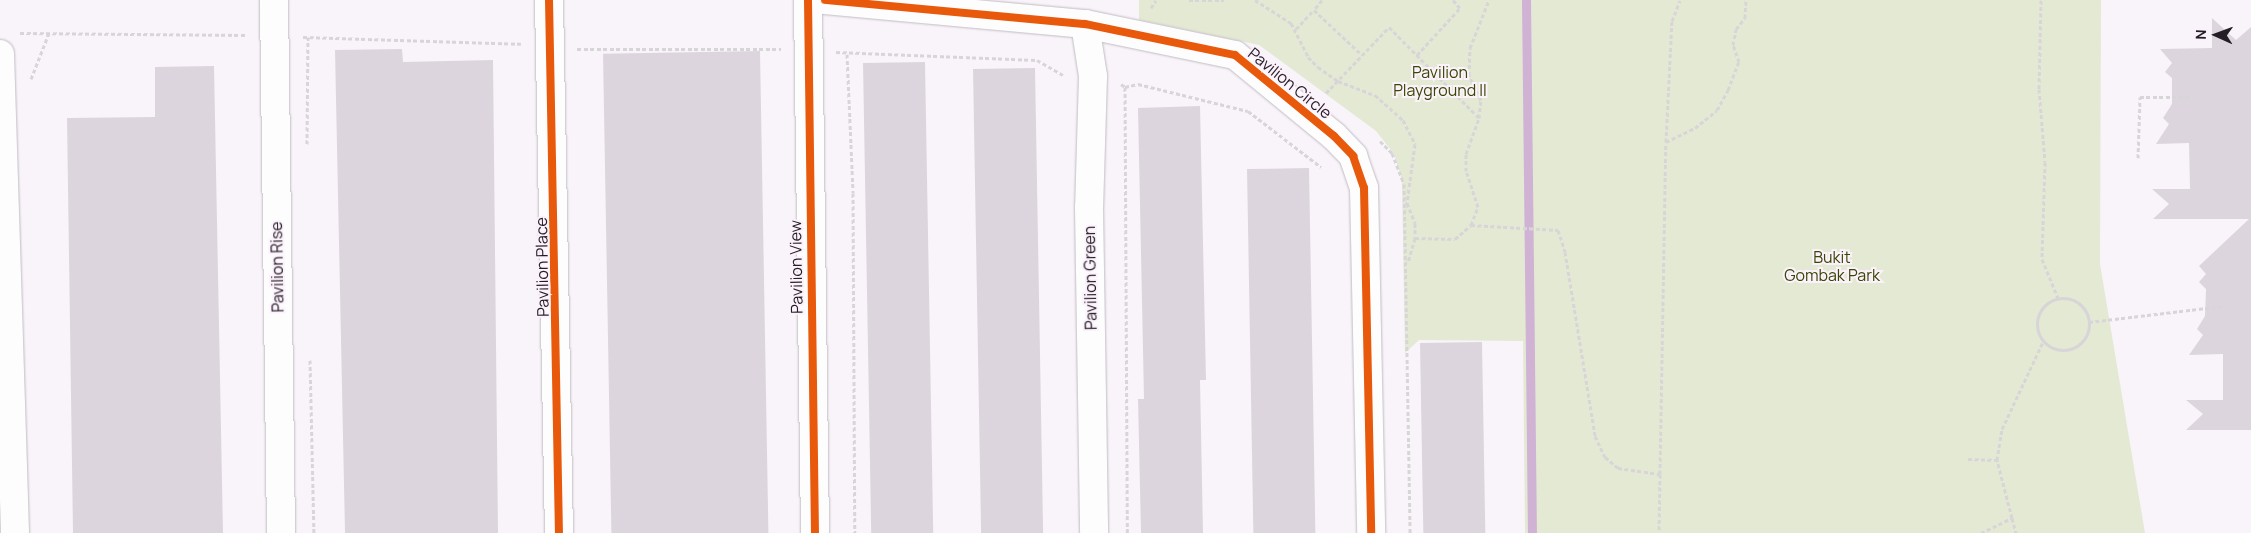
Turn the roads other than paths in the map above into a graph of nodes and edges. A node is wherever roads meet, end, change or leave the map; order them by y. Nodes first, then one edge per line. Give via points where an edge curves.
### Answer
1 (274, 0) edge
2 (550, 0) edge
3 (808, 0) edge
4 (826, 0) edge
5 (1085, 24) junction
6 (0, 54) edge
7 (15, 533) edge
8 (281, 533) edge
9 (559, 533) edge
10 (815, 533) edge
11 (1094, 533) edge
12 (1371, 533) edge

1 - 8 street, Pavilion Rise
2 - 9 street, Pavilion Place
3 - 10 street, Pavilion View
4 - 5 street, Pavilion Circle
5 - 11 street, Pavilion Green via 1093,76 1089,207
5 - 12 street, Pavilion Circle via 1235,55 1353,156 1364,188
6 - 7 street

